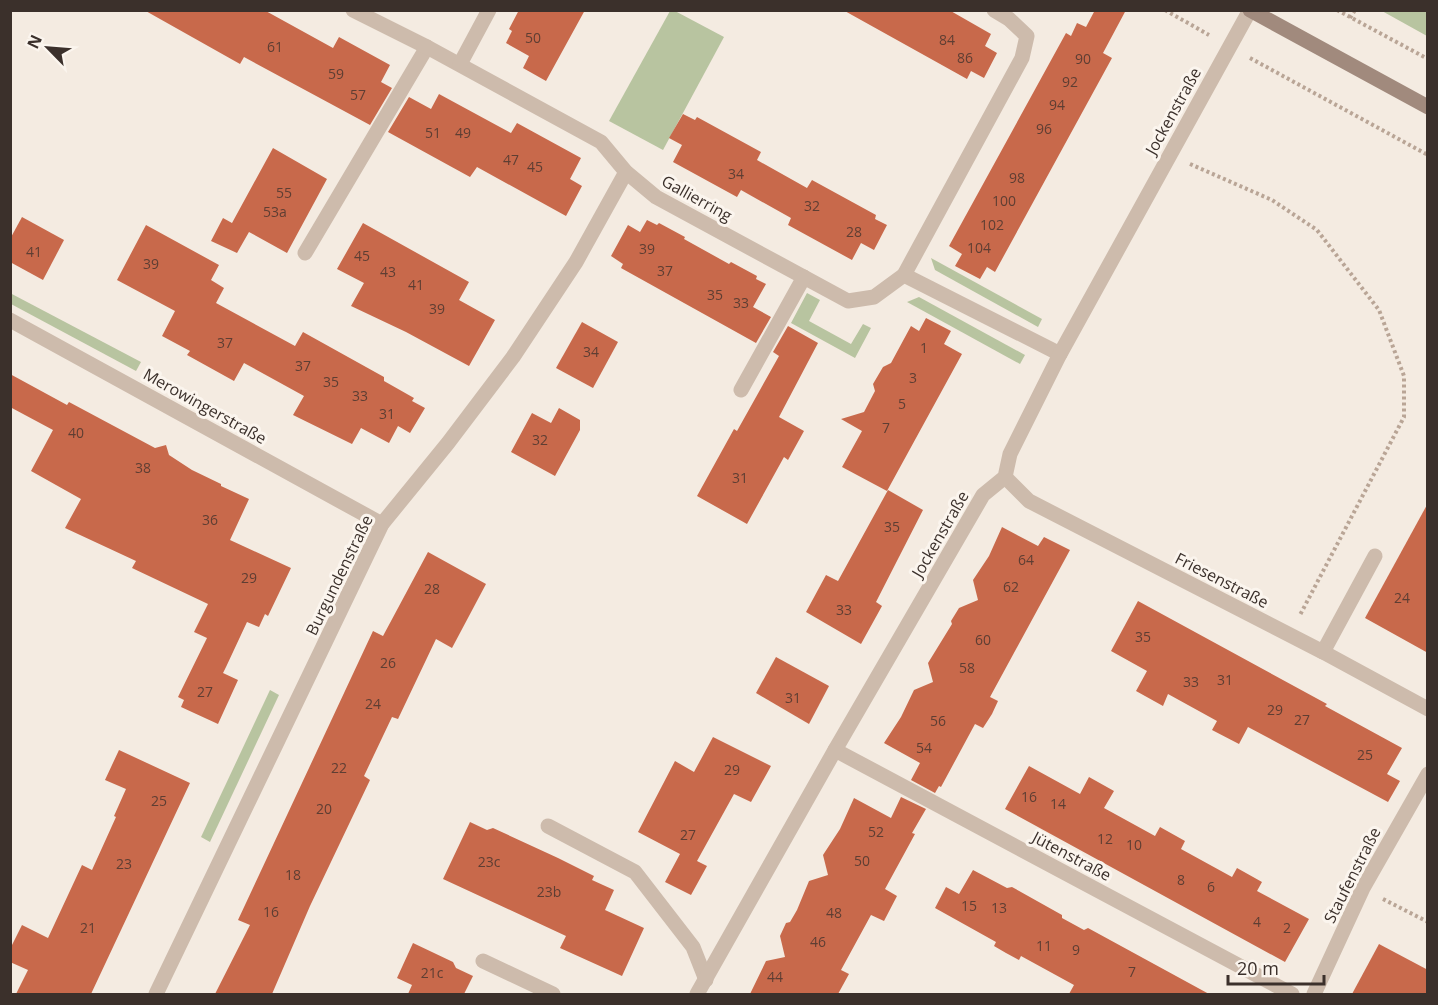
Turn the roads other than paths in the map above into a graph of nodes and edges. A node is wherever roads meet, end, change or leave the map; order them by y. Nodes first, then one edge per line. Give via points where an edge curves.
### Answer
1 (352, 10) edge
2 (489, 10) edge
3 (994, 10) edge
4 (1250, 10) edge
5 (427, 47) junction
6 (460, 64) junction
7 (1428, 107) edge
8 (626, 172) junction
9 (305, 253) dead end
10 (904, 275) junction
11 (804, 277) junction
12 (10, 320) edge
13 (1060, 354) junction
14 (741, 390) dead end
15 (1005, 477) junction
16 (382, 524) junction
17 (1375, 556) dead end
18 (1323, 652) junction
19 (1428, 710) edge
20 (836, 750) junction
21 (1428, 774) edge
22 (548, 826) dead end
23 (483, 961) dead end
24 (706, 980) junction
25 (156, 994) edge
26 (553, 994) edge
27 (697, 994) edge
28 (1292, 994) edge
29 (1314, 994) edge

1 - 5 street, Gallierring
2 - 6 street
3 - 10 street, Gallierring via 1027,36 1023,58
4 - 7 main road
4 - 13 street, Jockenstraße
5 - 6 street, Gallierring
5 - 9 street
6 - 8 street, Gallierring via 601,142
8 - 11 street, Gallierring via 656,197
8 - 16 street, Burgundenstraße via 576,262 513,357
10 - 11 street, Gallierring via 874,297 848,301
10 - 13 street
11 - 14 street
12 - 16 street, Merowingerstraße
13 - 15 street, Jockenstraße via 1010,454
15 - 18 street, Friesenstraße via 1029,501
15 - 20 street, Jockenstraße via 983,495
16 - 25 street, Burgundenstraße
17 - 18 street
18 - 19 street, Friesenstraße
20 - 24 street, Jockenstraße
20 - 28 street, Jütenstraße
21 - 29 street, Staufenstraße via 1363,888
22 - 24 street via 636,872 693,947
23 - 26 street
24 - 27 street, Jockenstraße

